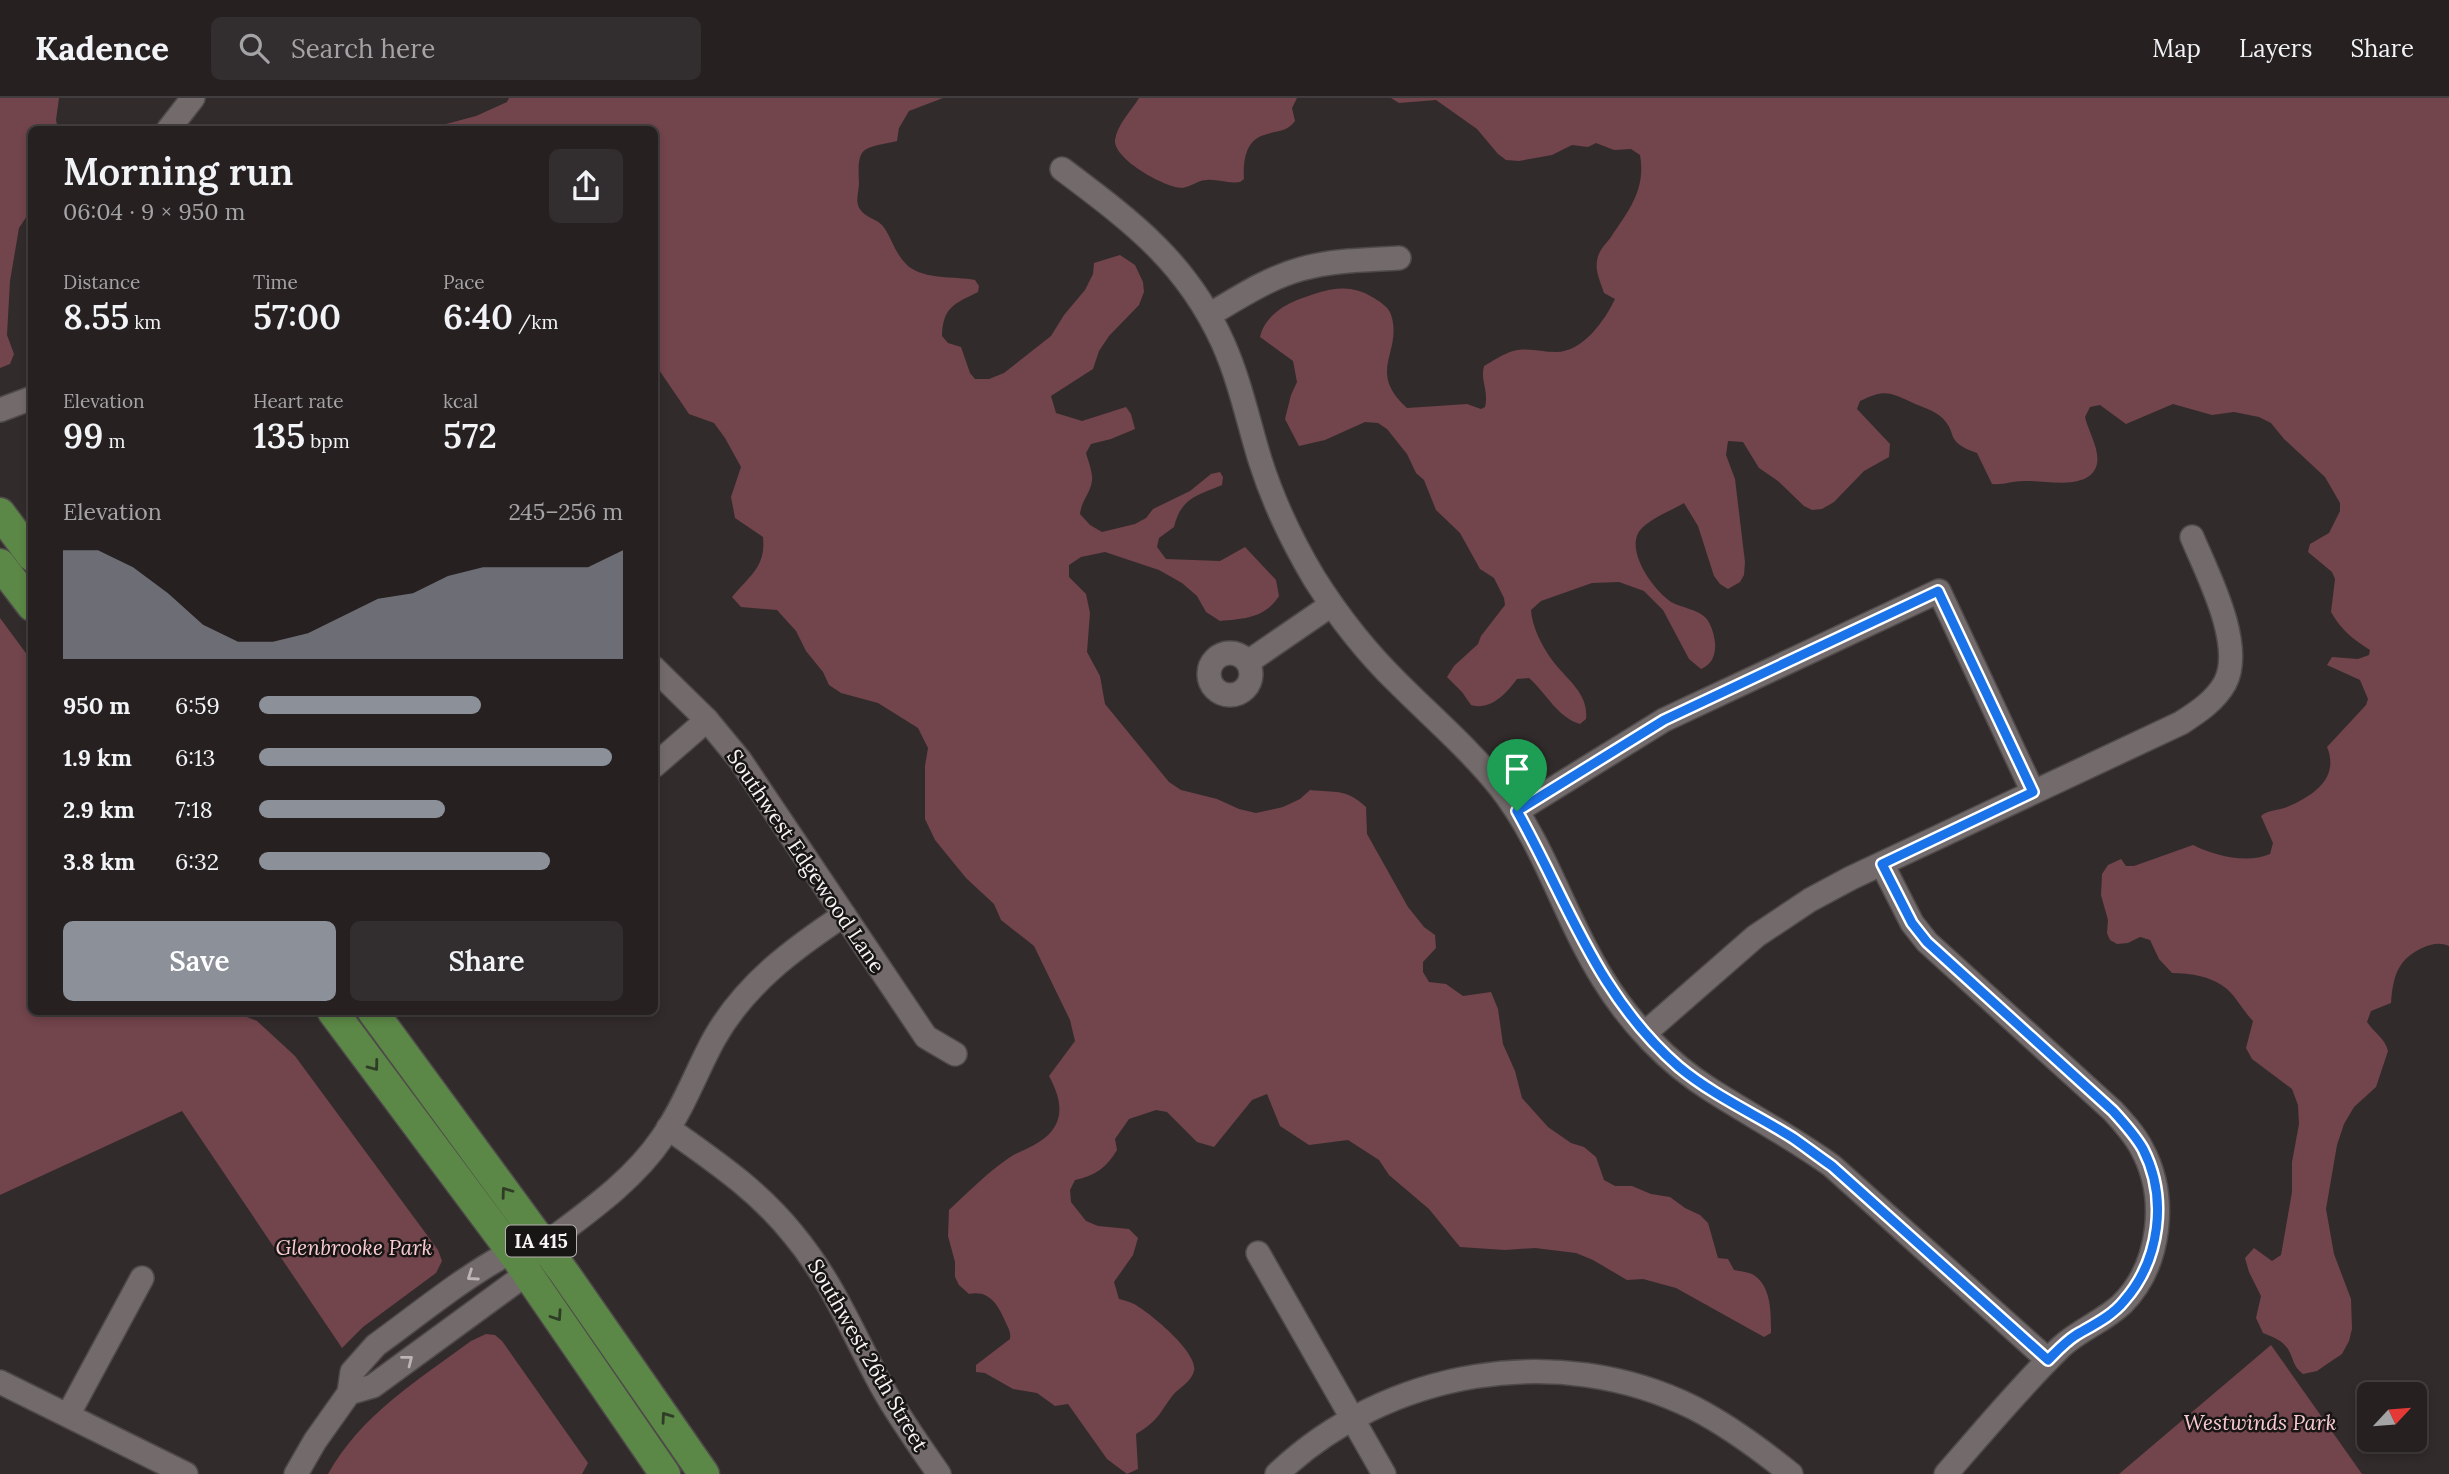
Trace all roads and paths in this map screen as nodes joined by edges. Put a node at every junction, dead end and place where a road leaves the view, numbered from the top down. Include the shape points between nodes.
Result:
1 (193, 98) edge
2 (171, 126) edge
3 (1062, 169) dead end
4 (1399, 258) dead end
5 (1209, 315) junction
6 (28, 400) edge
7 (0, 410) edge
8 (0, 513) edge
9 (2192, 537) dead end
10 (28, 551) edge
11 (0, 564) edge
12 (28, 601) edge
13 (1331, 605) junction
14 (1248, 662) dead end
15 (658, 672) edge
16 (707, 720) junction
17 (658, 763) edge
18 (2033, 792) junction
19 (1517, 811) junction
20 (1882, 864) junction
21 (844, 915) junction
22 (335, 1015) edge
23 (375, 1015) edge
24 (1645, 1033) junction
25 (955, 1054) dead end
26 (668, 1128) junction
27 (1258, 1253) dead end
28 (528, 1254) junction
29 (142, 1278) dead end
30 (2048, 1360) junction
31 (0, 1382) edge
32 (349, 1393) junction
33 (68, 1415) junction
34 (1351, 1418) junction
35 (186, 1474) edge
36 (296, 1474) edge
37 (666, 1474) edge
38 (704, 1474) edge
39 (939, 1474) edge
40 (1277, 1474) edge
41 (1384, 1474) edge
42 (1791, 1474) edge
43 (1946, 1474) edge

1 - 2 street
3 - 5 street via 1135,224 1185,279
4 - 5 street via 1332,262 1302,269
5 - 13 street via 1237,378 1276,503
6 - 7 street
8 - 10 main road
9 - 18 street via 2230,636 2226,681 2200,711 2181,723
11 - 12 main road
13 - 14 street
13 - 19 street via 1398,684 1475,757
15 - 16 street, Southwest Edgewood Lane
16 - 17 street
16 - 21 street, Southwest Edgewood Lane via 771,803
18 - 19 street via 1938,591 1664,720
18 - 20 street
19 - 24 street via 1603,979
20 - 24 street via 1771,925
20 - 30 street via 1927,942 2113,1111 2132,1131 2152,1172 2158,1218 2154,1243 2138,1282 2106,1317
21 - 25 street, Southwest Edgewood Lane via 926,1037
21 - 26 street via 783,957 733,1009
22 -> 28 main road, IA 415
28 -> 23 main road, IA 415
24 - 30 street via 1710,1089 1832,1166
26 - 28 street via 618,1188
26 - 39 street, Southwest 26th Street via 732,1173 793,1233 839,1301 881,1385
27 - 34 street
32 -> 28 street via 373,1386 517,1280
28 -> 32 street via 488,1264 376,1345 352,1372
28 -> 37 main road, IA 415
38 -> 28 main road, IA 415
29 - 33 street
30 - 43 street
31 - 33 street
32 - 36 street
33 - 35 street
34 - 40 street
34 - 41 street
34 - 42 street via 1430,1385 1468,1377 1522,1372 1587,1375 1658,1393 1693,1408 1730,1428

